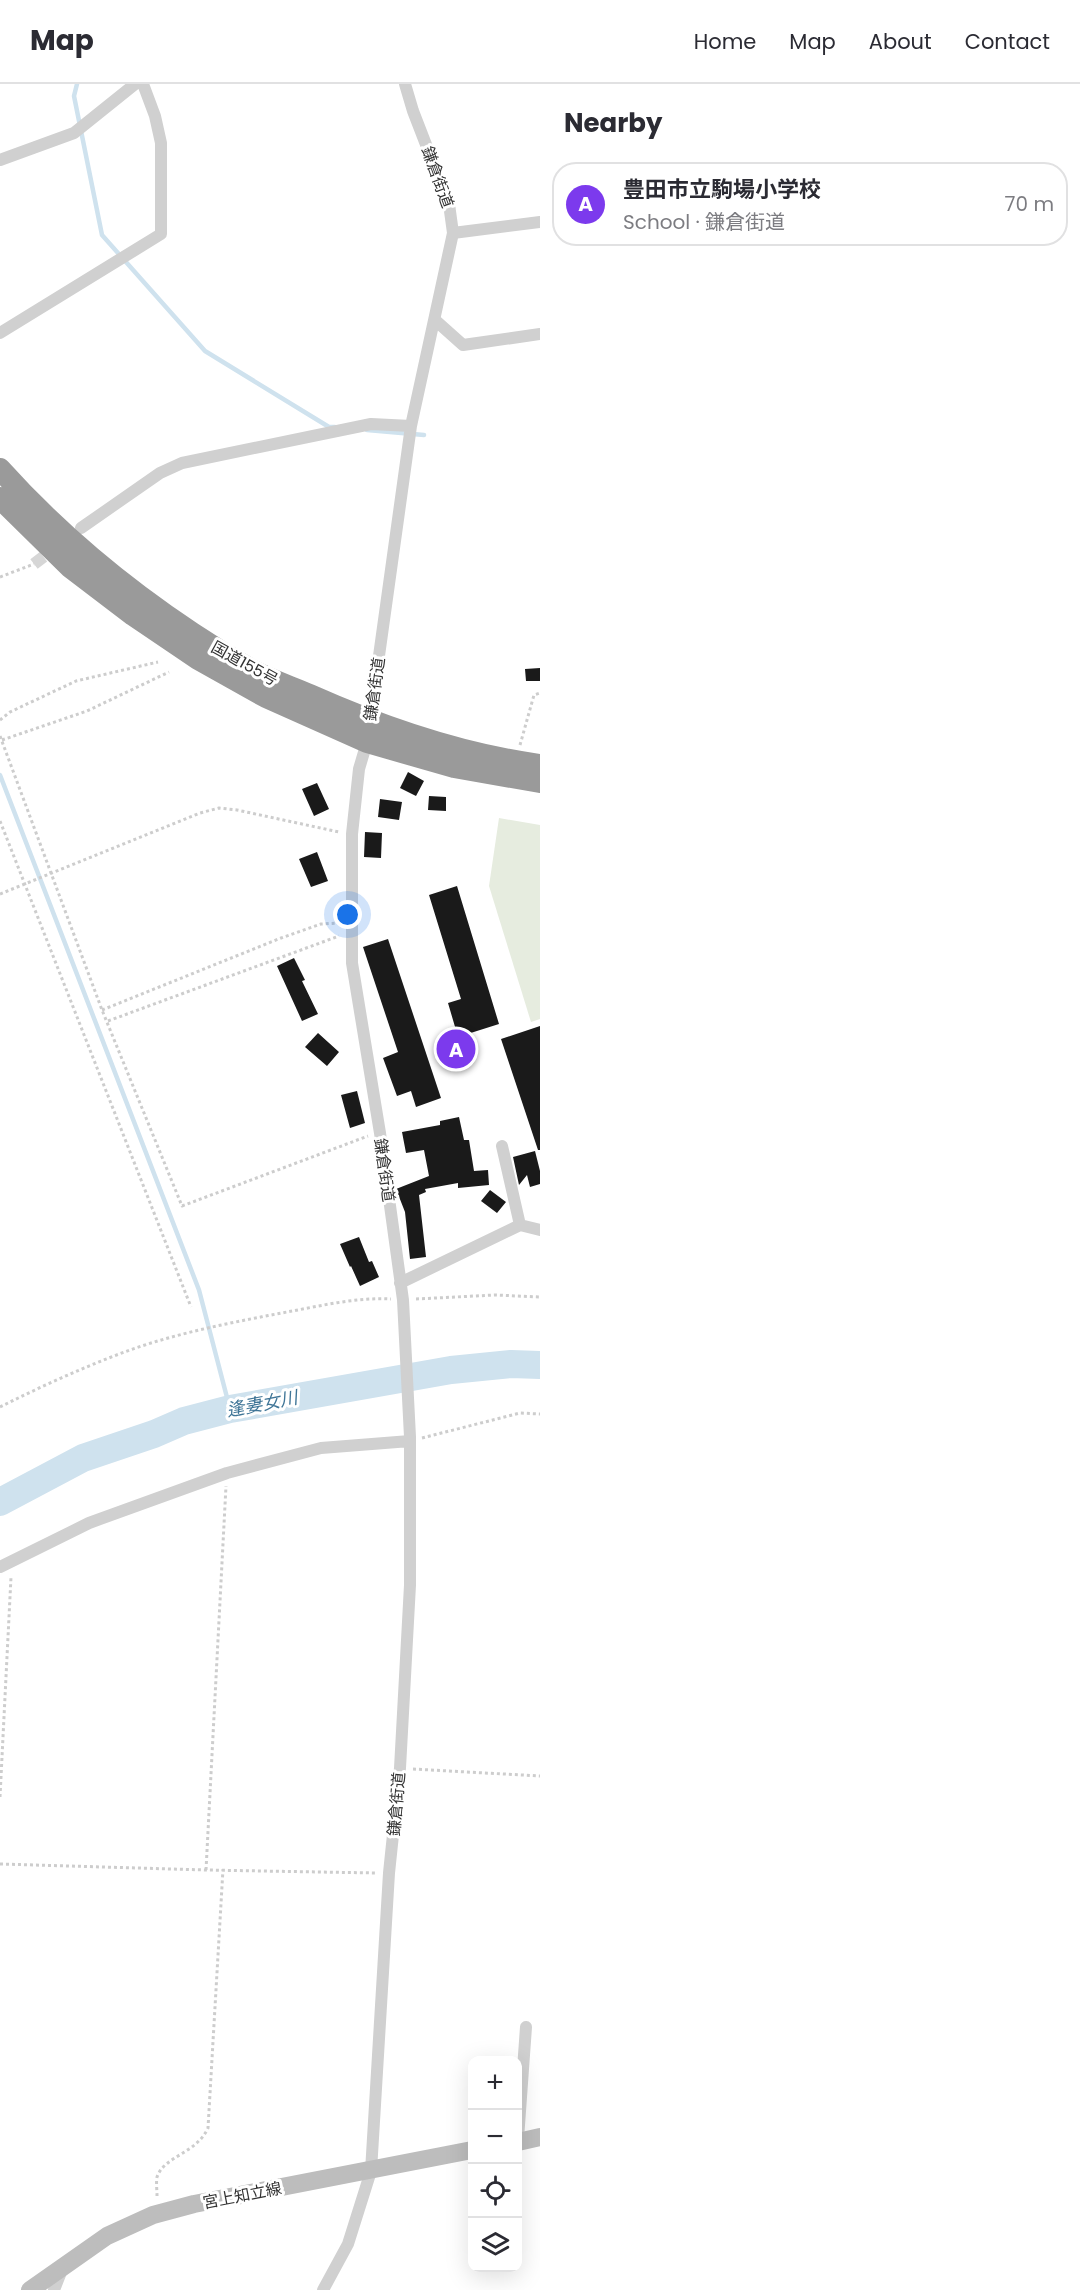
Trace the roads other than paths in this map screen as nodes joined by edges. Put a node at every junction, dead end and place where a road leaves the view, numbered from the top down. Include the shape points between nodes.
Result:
1 (135, 84) edge
2 (143, 84) edge
3 (405, 84) edge
4 (0, 160) edge
5 (540, 220) edge
6 (453, 233) junction
7 (435, 320) junction
8 (0, 333) edge
9 (540, 334) edge
10 (411, 426) junction
11 (0, 469) edge
12 (0, 498) edge
13 (81, 528) dead end
14 (369, 732) junction
15 (540, 765) edge
16 (540, 782) edge
17 (502, 1146) dead end
18 (520, 1225) junction
19 (540, 1230) edge
20 (400, 1283) junction
21 (410, 1439) junction
22 (0, 1567) edge
23 (526, 2027) dead end
24 (520, 2110) edge
25 (540, 2137) edge
26 (522, 2139) edge
27 (468, 2151) edge
28 (371, 2170) junction
29 (63, 2266) junction
30 (30, 2290) edge
31 (54, 2290) edge
32 (323, 2290) edge

1 - 4 street via 74,133
2 - 8 street via 161,144 161,234
3 - 6 street, 鎌倉街道 via 449,204
5 - 6 street
6 - 7 street, 鎌倉街道
7 - 9 street via 463,345
7 - 10 street, 鎌倉街道
10 - 13 street via 371,424 182,463 160,473
10 - 14 street, 鎌倉街道
11 - 14 highway, 国道155号 via 38,511 88,556 172,620 249,669
12 - 14 highway, 国道155号 via 70,567 179,647 266,697
14 - 15 highway, 国道155号
14 - 16 highway, 国道155号 via 454,767
14 - 20 street, 鎌倉街道 via 358,769 352,834 352,963
17 - 18 street
18 - 19 street
18 - 20 street
20 - 21 street, 鎌倉街道
21 - 22 street via 321,1448 227,1473 89,1523
21 - 28 street, 鎌倉街道 via 410,1585
23 - 24 street
25 - 26 main road
27 - 28 main road, 宮上知立線
28 - 29 main road, 宮上知立線 via 153,2215 107,2236
28 - 32 street, 鎌倉街道 via 348,2244
29 - 30 main road, 宮上知立線
29 - 31 street

